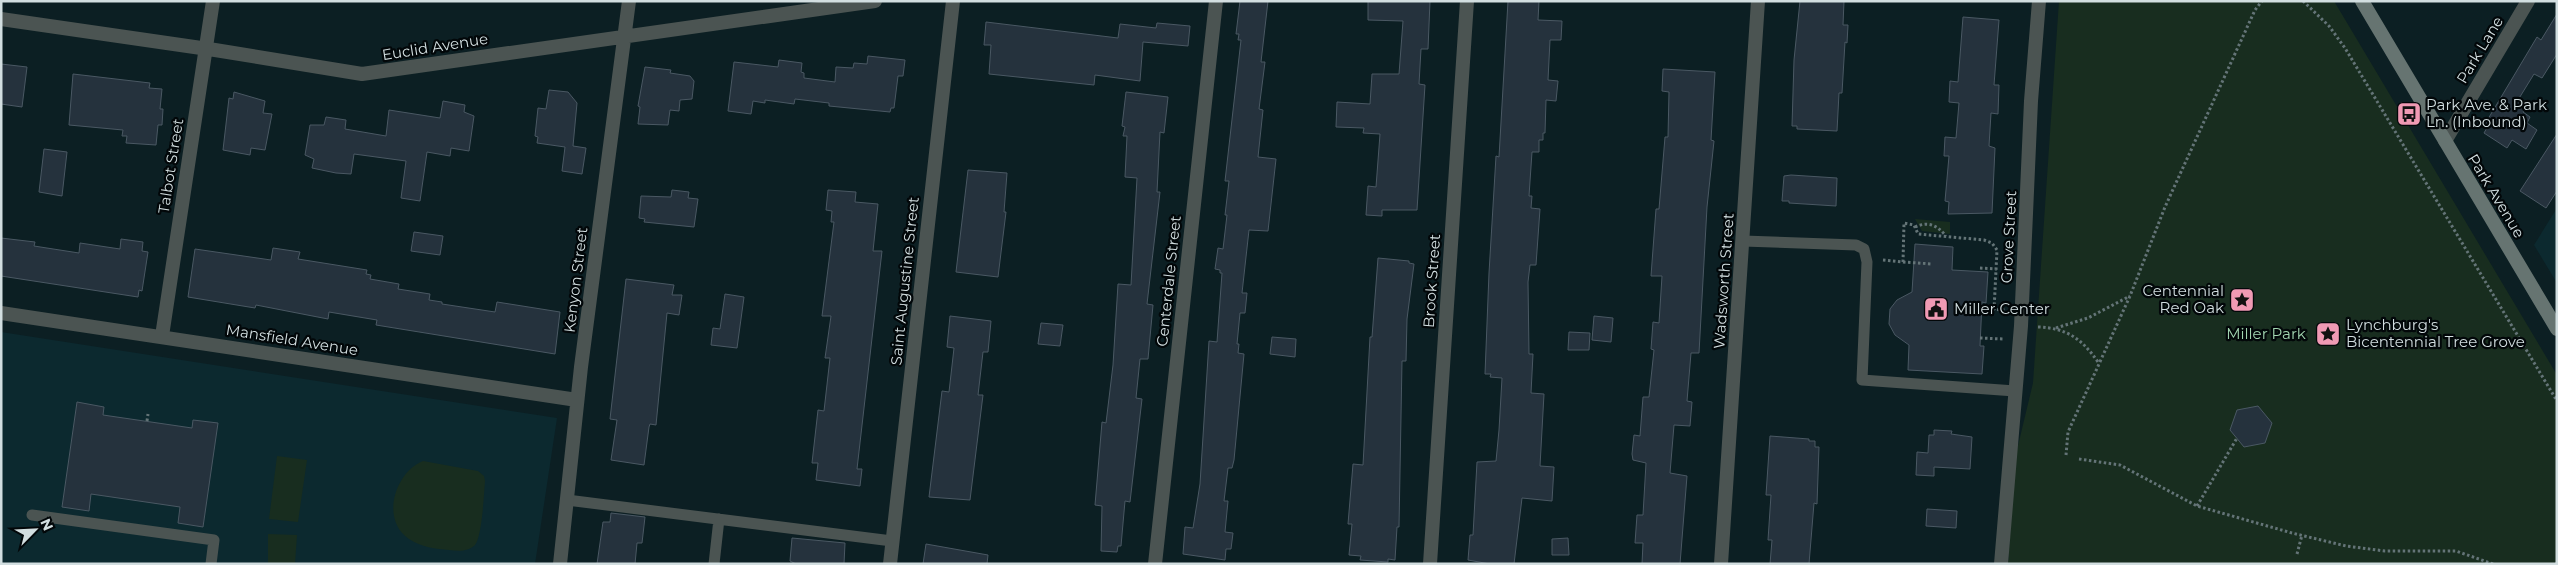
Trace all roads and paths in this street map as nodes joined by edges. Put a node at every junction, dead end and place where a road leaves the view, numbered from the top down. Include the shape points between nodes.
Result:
1 (213, 1) edge
2 (629, 1) edge
3 (875, 1) edge
4 (953, 1) edge
5 (1216, 1) edge
6 (1467, 1) edge
7 (1758, 1) edge
8 (2039, 1) edge
9 (2262, 1) edge
10 (2303, 1) edge
11 (2362, 1) edge
12 (2528, 1) edge
13 (1, 19) edge
14 (623, 36) junction
15 (206, 49) junction
16 (2445, 141) junction
17 (1915, 227) junction
18 (1946, 237) junction
19 (1743, 241) junction
20 (1882, 260) dead end
21 (1903, 262) junction
22 (1932, 264) dead end
23 (1980, 268) dead end
24 (1997, 269) junction
25 (2130, 296) junction
26 (1982, 309) dead end
27 (1994, 310) junction
28 (2008, 311) dead end
29 (1, 313) edge
30 (2036, 327) dead end
31 (2056, 328) junction
32 (2557, 329) edge
33 (162, 336) junction
34 (1980, 338) dead end
35 (2006, 339) dead end
36 (2099, 362) junction
37 (2015, 391) junction
38 (577, 400) junction
39 (2557, 401) edge
40 (148, 414) dead end
41 (147, 421) dead end
42 (2237, 438) dead end
43 (2066, 456) dead end
44 (2079, 459) dead end
45 (567, 500) junction
46 (2197, 506) junction
47 (32, 515) dead end
48 (719, 520) junction
49 (2302, 535) junction
50 (892, 541) junction
51 (2297, 554) dead end
52 (211, 564) edge
53 (560, 564) edge
54 (714, 564) edge
55 (890, 564) edge
56 (1156, 564) edge
57 (1430, 564) edge
58 (1721, 564) edge
59 (2001, 564) edge
60 (2493, 564) edge

1 - 15 street, Talbot Street
2 - 14 street, Kenyon Street
3 - 14 street, Euclid Avenue
4 - 50 street, Saint Augustine Street
5 - 56 street, Centerdale Street
6 - 57 street, Brook Street
7 - 19 street, Wadsworth Street
8 - 37 street, Grove Street
9 - 25 path via 2165,207
10 - 39 path via 2329,26 2345,48
11 - 16 main road, Park Avenue
12 - 16 street, Park Lane
13 - 15 street, Euclid Avenue
14 - 15 street, Euclid Avenue via 362,74
14 - 38 street, Kenyon Street
15 - 33 street, Talbot Street
16 - 32 main road, Park Avenue
17 - 18 path via 1918,234
17 - 18 path via 1932,225
17 - 21 path via 1904,223
18 - 24 path via 1992,243 1996,250
19 - 37 lane via 1856,245 1864,249 1868,262 1862,380
19 - 58 street, Wadsworth Street
20 - 21 path
21 - 22 path
23 - 24 path
24 - 27 path
25 - 31 path via 2088,318
25 - 36 path
26 - 27 path
27 - 28 path
29 - 33 street, Mansfield Avenue
30 - 31 path
31 - 36 path via 2079,339
33 - 38 street, Mansfield Avenue
34 - 35 path
36 - 43 path via 2068,432
37 - 59 street, Grove Street
38 - 45 street, Kenyon Street
40 - 41 path
42 - 46 path
44 - 46 path via 2120,465
45 - 48 lane
45 - 53 street, Kenyon Street
46 - 49 path
47 - 52 lane via 214,540
48 - 50 lane
48 - 54 lane
49 - 51 path
49 - 60 path via 2384,551 2456,551
50 - 55 street, Saint Augustine Street

